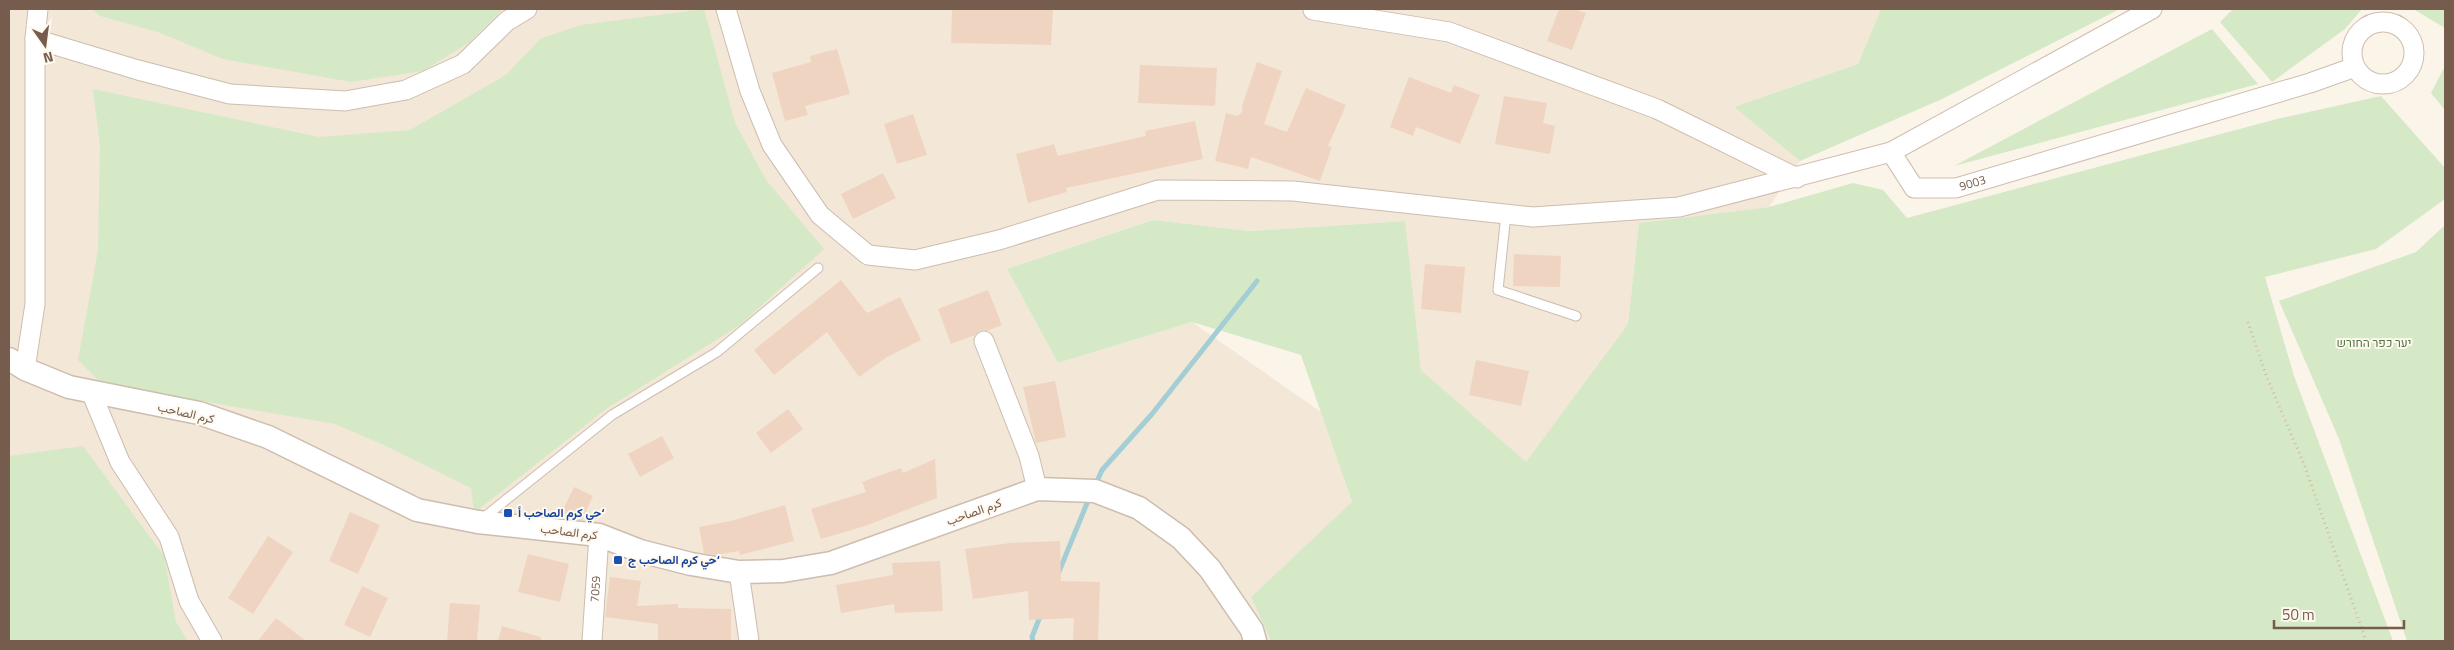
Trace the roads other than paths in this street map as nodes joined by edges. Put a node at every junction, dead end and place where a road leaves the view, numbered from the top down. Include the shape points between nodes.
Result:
1 (38, 9) edge
2 (527, 9) edge
3 (726, 9) edge
4 (2152, 9) edge
5 (1313, 10) edge
6 (35, 39) junction
7 (2355, 67) dead end
8 (1891, 152) junction
9 (1798, 178) junction
10 (1506, 214) junction
11 (818, 268) dead end
12 (1576, 316) dead end
13 (984, 341) dead end
14 (17, 364) edge
15 (92, 394) junction
16 (1037, 489) junction
17 (478, 522) junction
18 (599, 535) junction
19 (739, 572) junction
20 (212, 641) edge
21 (592, 641) edge
22 (749, 641) edge
23 (1255, 641) edge

1 - 6 street
2 - 6 street via 507,21 463,64 406,90 345,101 230,94
3 - 10 street via 750,91 772,145 820,215 868,255 915,260 999,240 1158,190 1293,191
4 - 8 street
5 - 9 street via 1450,32 1657,108
6 - 14 street via 35,304
7 - 8 street, 9003 via 1956,188 1914,188
8 - 9 street
9 - 10 street via 1679,207 1533,216
10 - 12 lane via 1498,290
11 - 17 lane via 717,352 612,415
13 - 16 street via 1029,456
14 - 15 street, كرم الصاحب
15 - 17 street, كرم الصاحب via 199,413 268,438 417,510
15 - 20 street via 120,462 168,537 189,602
16 - 19 street, كرم الصاحب via 831,564 783,571
16 - 23 street, كرم الصاحب via 1095,491 1139,508 1181,538 1210,569 1252,630
17 - 18 street, كرم الصاحب
18 - 19 street, كرم الصاحب via 640,551
18 - 21 street, 7059
19 - 22 street

